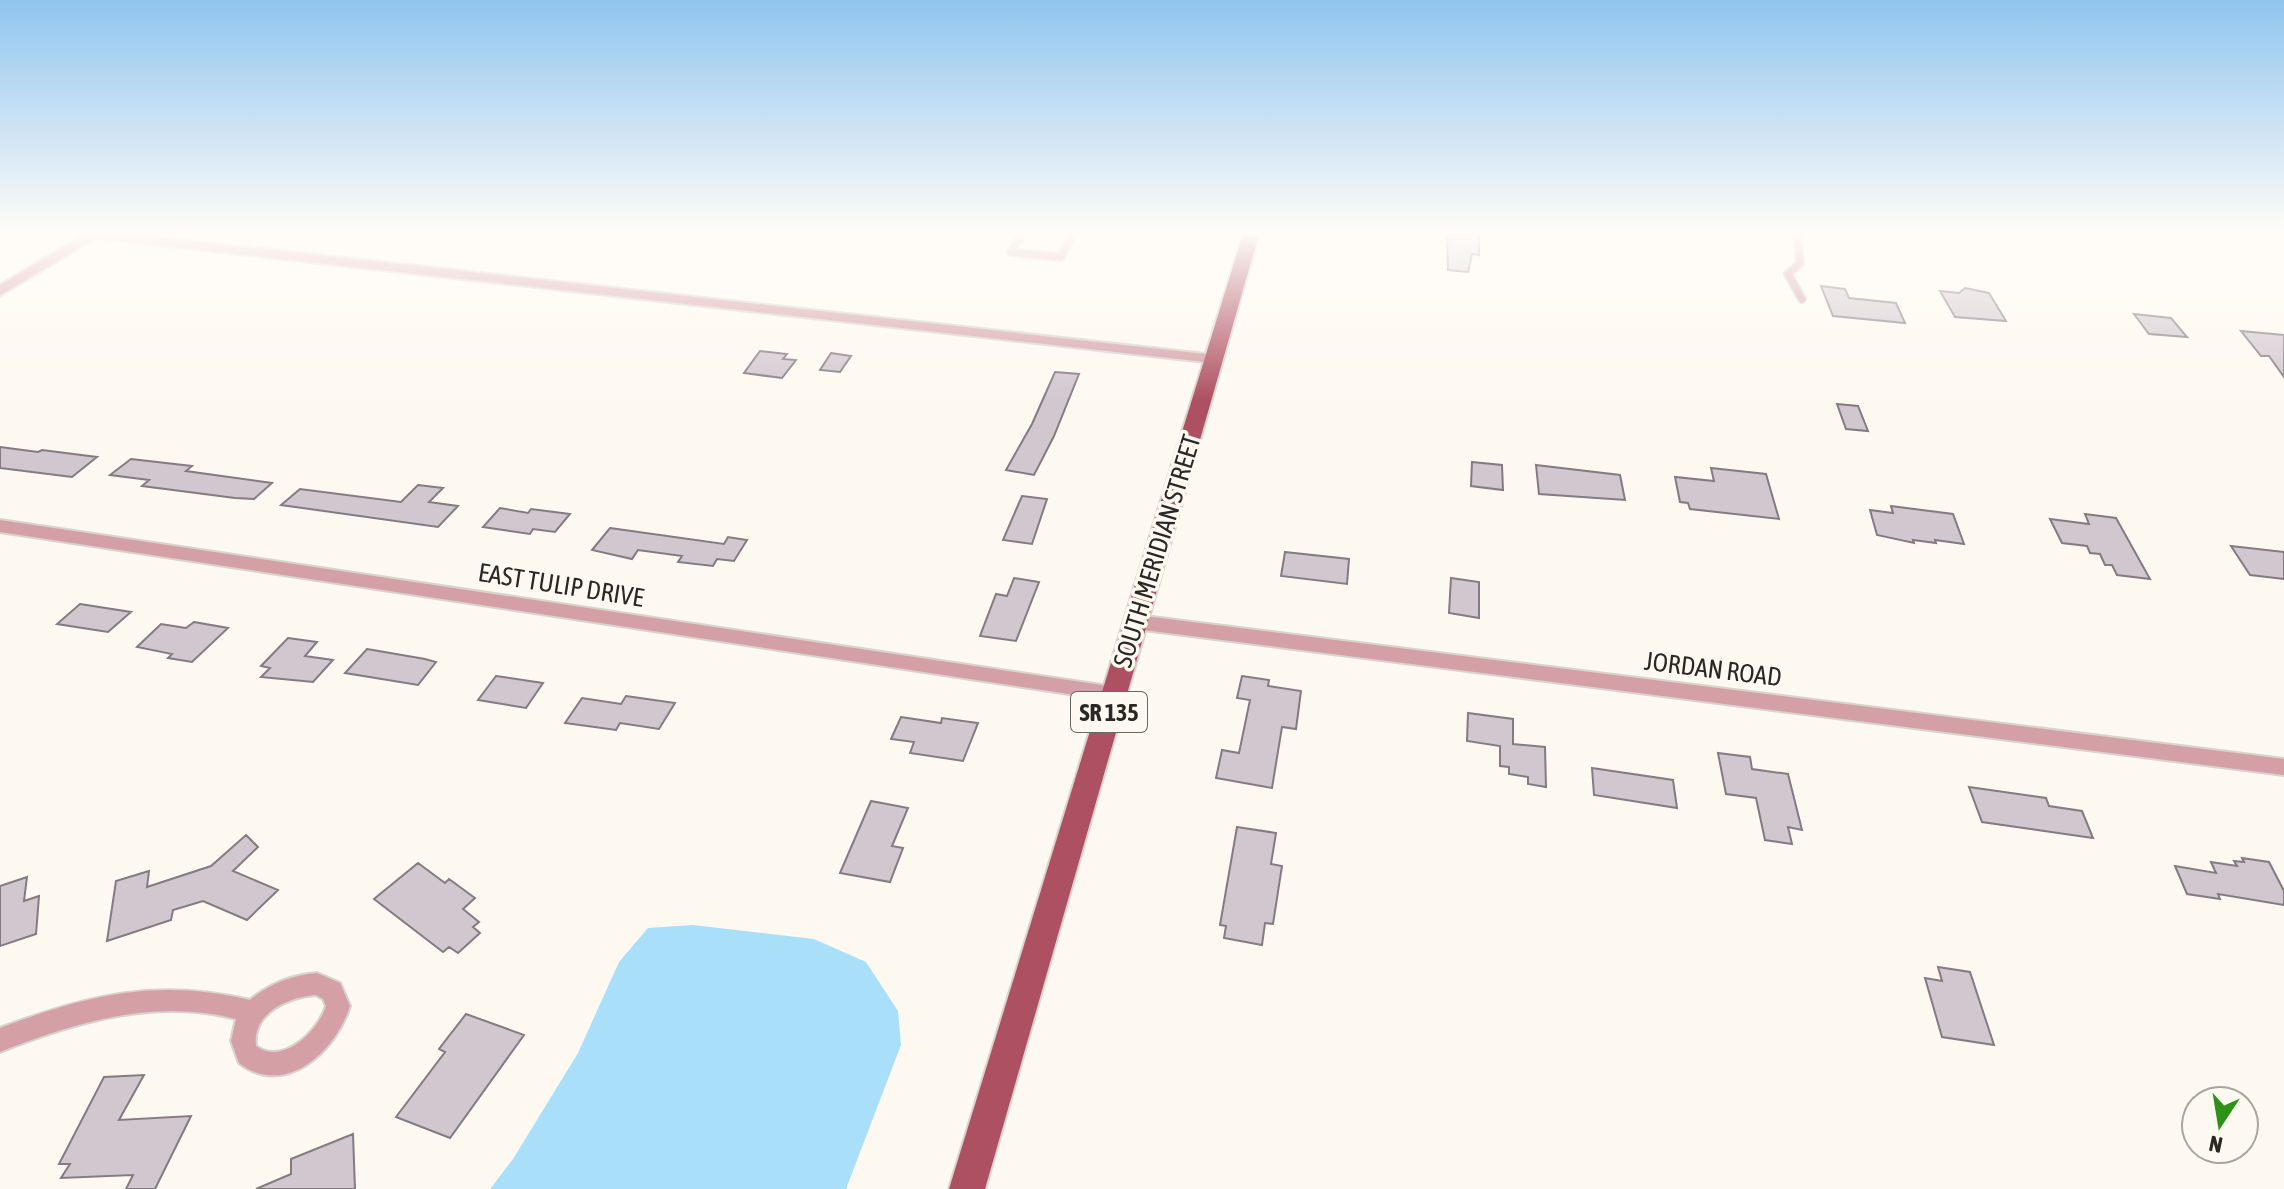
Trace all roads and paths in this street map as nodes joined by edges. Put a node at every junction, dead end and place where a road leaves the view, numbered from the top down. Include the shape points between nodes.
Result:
1 (592, 289) edge
2 (1235, 289) edge
3 (1797, 289) edge
4 (1802, 299) dead end
5 (1214, 359) junction
6 (0, 526) edge
7 (1136, 622) junction
8 (1115, 694) junction
9 (2284, 767) edge
10 (255, 1012) dead end
11 (0, 1040) edge
12 (967, 1189) edge

1 - 5 street
2 - 5 main road, SOUTH MERIDIAN STREET / SR 135
3 - 4 lane
5 - 7 main road, SOUTH MERIDIAN STREET / SR 135
6 - 8 street, EAST TULIP DRIVE
7 - 8 main road, SOUTH MERIDIAN STREET / SR 135
7 - 9 street, JORDAN ROAD
8 - 12 main road, SOUTH MERIDIAN STREET / SR 135
10 - 11 street via 206,1001 130,1004

